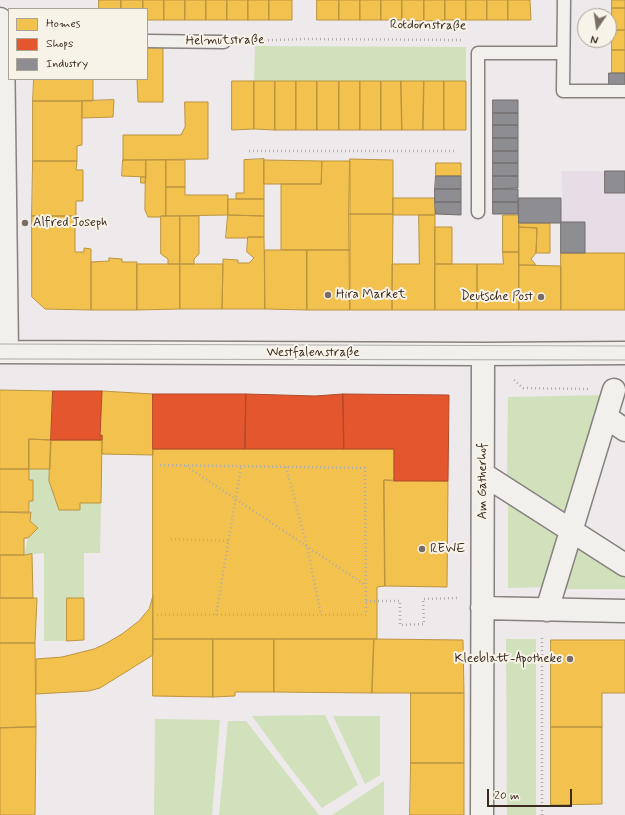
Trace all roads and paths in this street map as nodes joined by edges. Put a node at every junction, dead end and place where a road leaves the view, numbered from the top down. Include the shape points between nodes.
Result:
1 (564, 0) edge
2 (0, 19) edge
3 (304, 39) joint
4 (6, 40) edge
5 (148, 41) edge
6 (224, 42) joint
7 (478, 52) junction
8 (563, 53) junction
9 (625, 91) edge
10 (249, 151) dead end
11 (478, 151) junction
12 (478, 212) dead end
13 (3, 352) edge
14 (625, 353) edge
15 (483, 354) junction
16 (523, 383) dead end
17 (523, 388) junction
18 (614, 390) joint
19 (606, 417) junction
20 (625, 430) edge
21 (157, 465) dead end
22 (185, 466) junction
23 (241, 466) junction
24 (286, 467) junction
25 (483, 474) junction
26 (235, 499) junction
27 (571, 531) junction
28 (171, 539) dead end
29 (228, 541) junction
30 (307, 546) junction
31 (625, 565) edge
32 (366, 585) junction
33 (449, 598) dead end
34 (366, 601) junction
35 (482, 608) junction
36 (545, 610) junction
37 (624, 611) edge
38 (157, 615) dead end
39 (216, 615) junction
40 (321, 615) junction
41 (482, 815) edge
42 (542, 815) edge

1 - 8 lane
2 - 4 street
3 - 6 path, Helmutstraße
3 - 7 path, Rotdornstraße via 479,41
4 - 13 street
5 - 6 lane, Helmutstraße
7 - 8 lane
7 - 11 lane
8 - 9 lane via 563,91
10 - 11 path
11 - 12 lane
13 - 15 street, Westfalenstraße
14 - 15 street, Westfalenstraße
15 - 17 path
15 - 25 street, Am Gatherhof
16 - 17 path
17 - 18 path
18 - 19 street
19 - 20 street
19 - 27 street
21 - 22 path
22 - 23 path
22 - 26 path
23 - 24 path
23 - 26 path
24 - 30 path
24 - 32 path via 365,468
25 - 27 street
25 - 35 street, Am Gatherhof
26 - 29 path
26 - 30 path
27 - 31 street
27 - 36 street
28 - 29 path
29 - 39 path
30 - 32 path
30 - 40 path
32 - 34 path
33 - 34 path via 423,599 424,624 400,625 400,600
34 - 40 path via 366,615
35 - 36 street
35 - 41 street, Am Gatherhof
36 - 37 street
36 - 42 path
38 - 39 path
39 - 40 path

